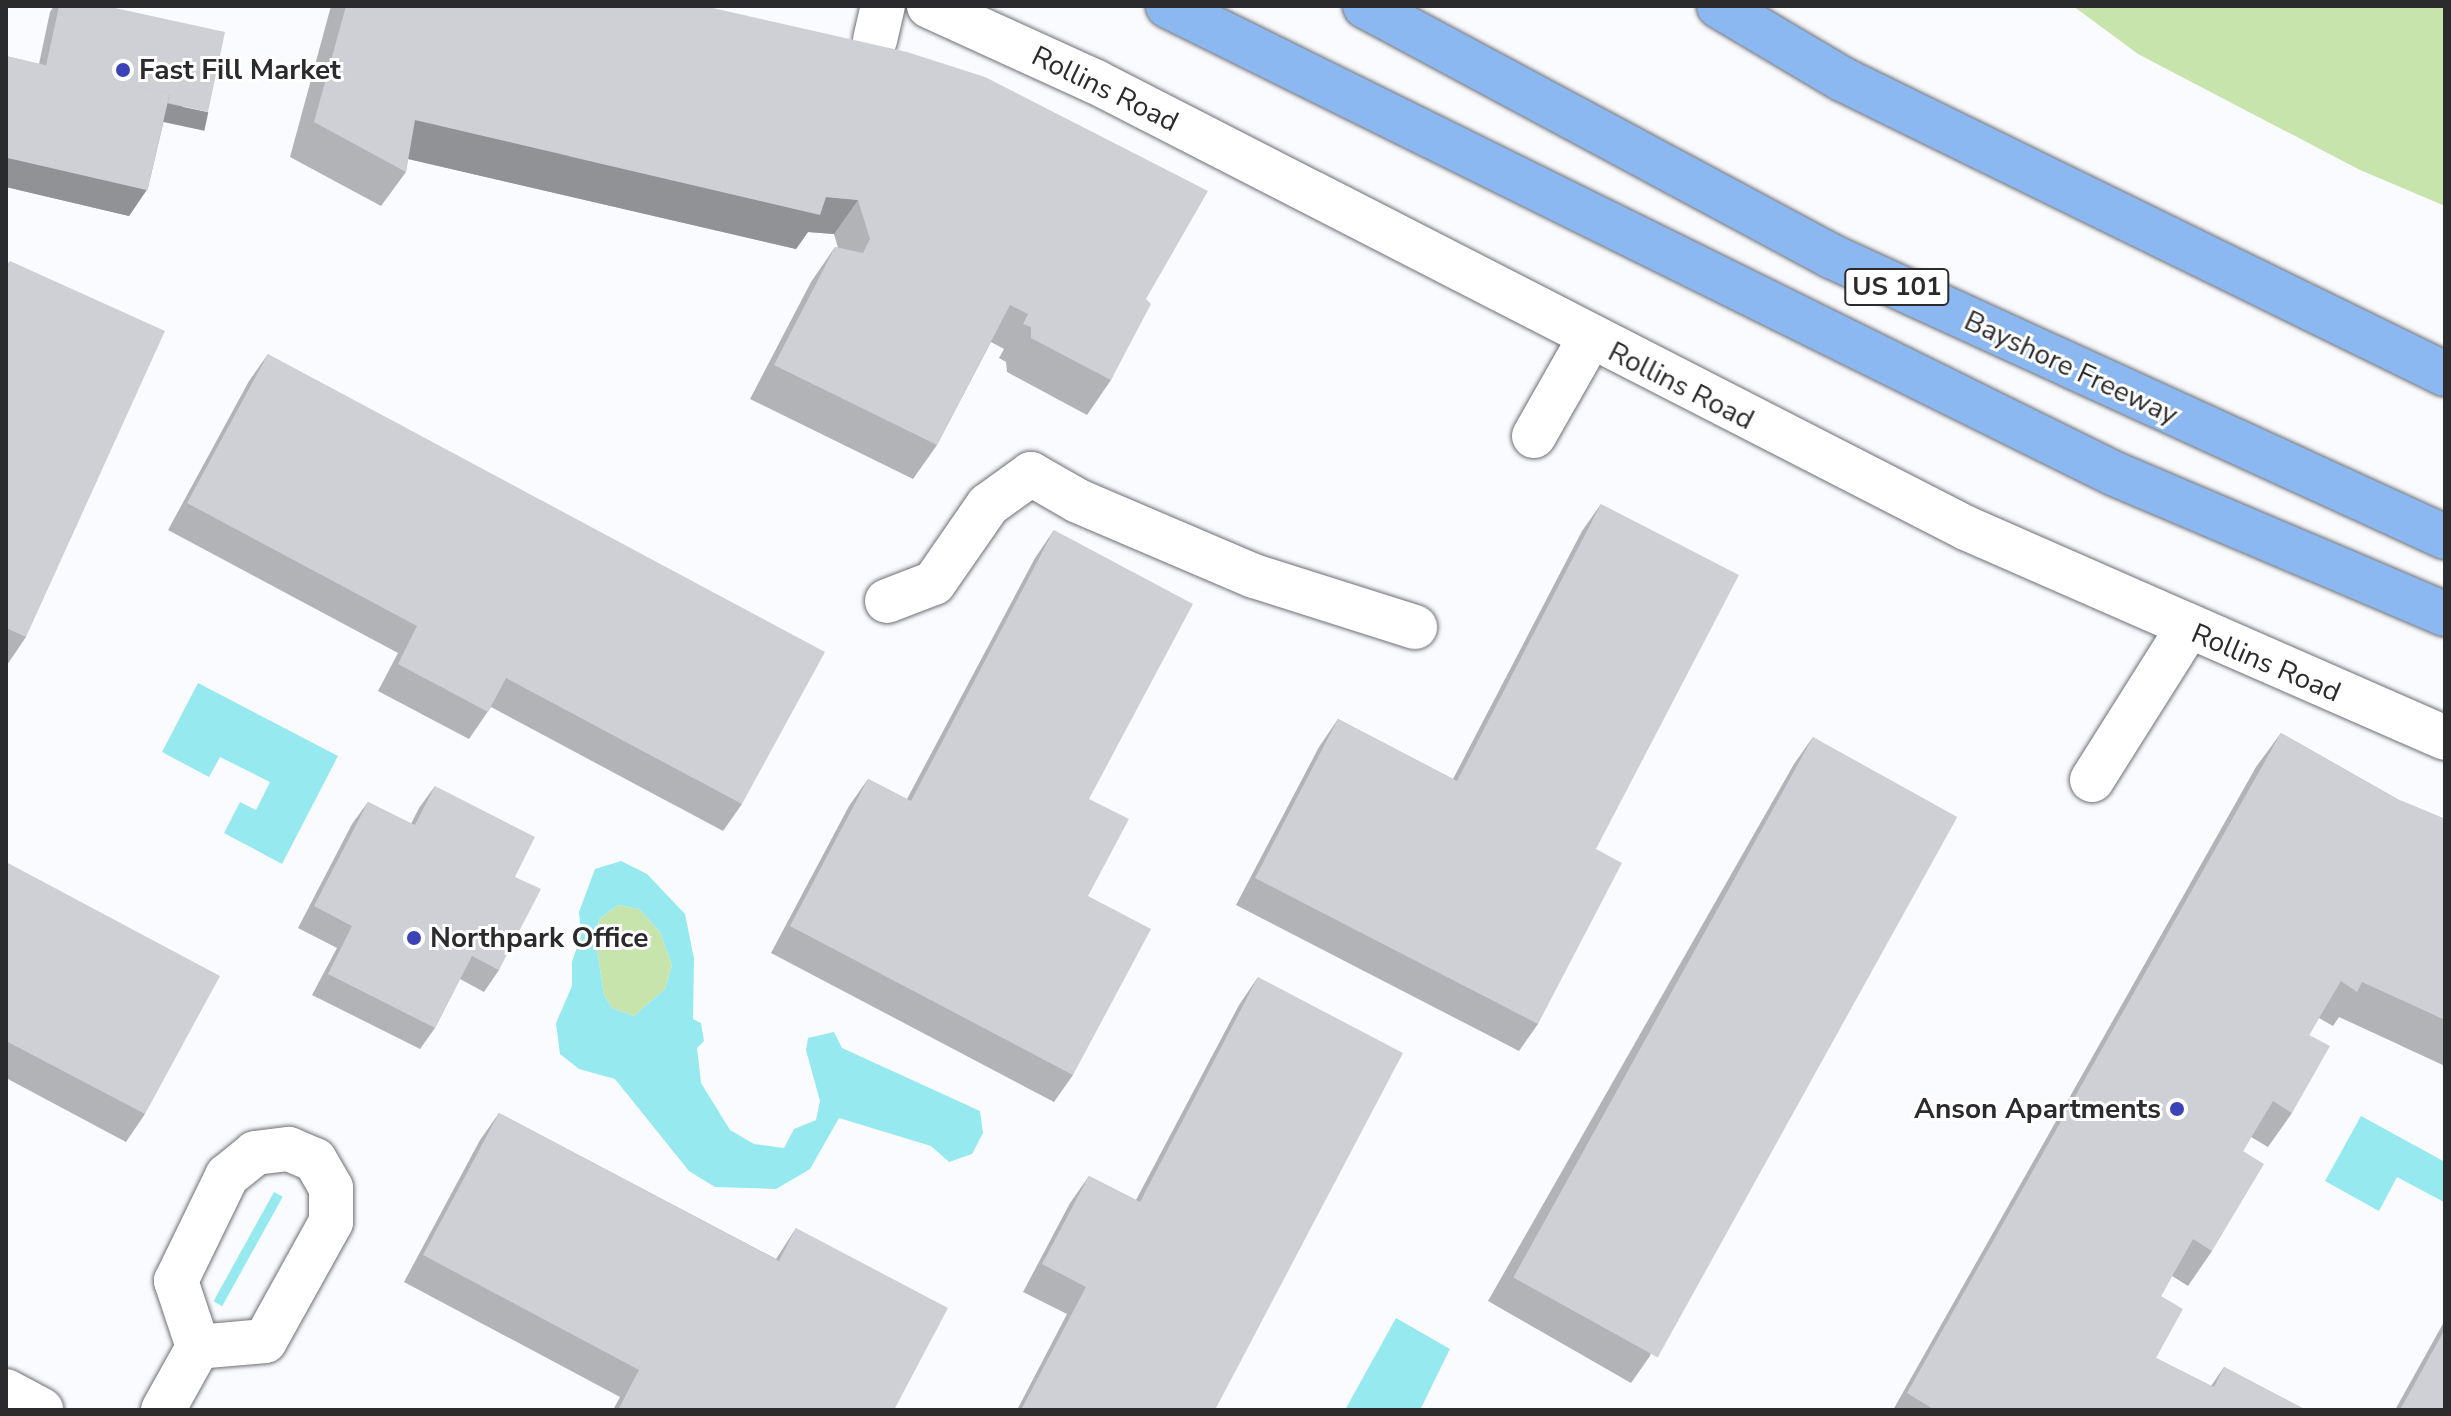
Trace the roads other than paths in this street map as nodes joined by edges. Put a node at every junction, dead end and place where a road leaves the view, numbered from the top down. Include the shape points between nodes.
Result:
1 (929, 6) edge
2 (1168, 6) edge
3 (1365, 6) edge
4 (1719, 6) edge
5 (1589, 339) junction
6 (2445, 374) edge
7 (1534, 436) dead end
8 (2445, 537) edge
9 (887, 601) dead end
10 (2445, 614) edge
11 (1415, 627) dead end
12 (2187, 629) junction
13 (2445, 738) edge
14 (2092, 780) dead end
15 (198, 1347) junction
16 (6, 1391) edge
17 (41, 1410) edge
18 (163, 1410) edge

1 - 5 street, Rollins Road via 1096,82
2 - 10 highway via 2115,474
3 - 8 highway, Bayshore Freeway / US 101 via 1833,257
4 - 6 highway via 1842,79
5 - 7 street
5 - 12 street, Rollins Road via 1925,508
9 - 11 street via 934,583 988,505 1031,474 1078,501 1254,576
12 - 13 street, Rollins Road
12 - 14 street
15 - 15 street via 265,1341 331,1222 331,1188 315,1160 289,1149 255,1153 227,1176 176,1281
15 - 18 street
16 - 17 street

